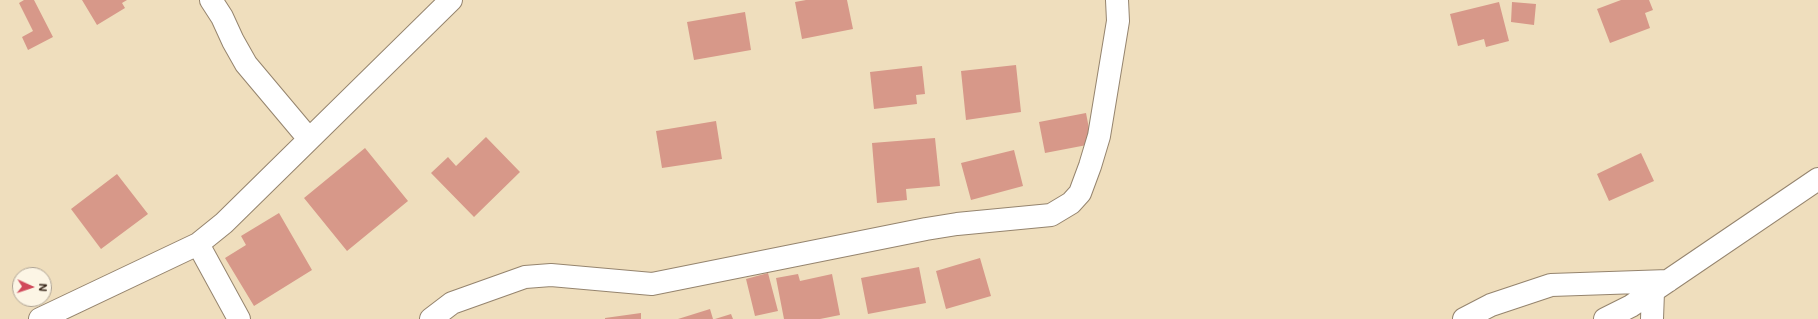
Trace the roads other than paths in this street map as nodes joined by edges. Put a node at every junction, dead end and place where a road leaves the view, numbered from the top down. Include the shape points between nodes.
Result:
1 (211, 0) edge
2 (451, 0) edge
3 (1117, 0) edge
4 (309, 139) junction
5 (1818, 179) edge
6 (198, 244) junction
7 (1661, 286) junction
8 (40, 319) edge
9 (239, 319) edge
10 (431, 319) edge
11 (1464, 319) edge
12 (1605, 319) edge
13 (1652, 319) edge

1 - 4 street via 246,64
2 - 4 street
3 - 10 street via 1118,21 1099,136 1090,166 1080,193 1071,203 1051,216 926,229 652,284 551,275 525,277 452,303
4 - 6 street via 224,223
5 - 7 street
6 - 8 street
6 - 9 street
7 - 11 street via 1551,285 1491,306
7 - 12 street
7 - 13 street

